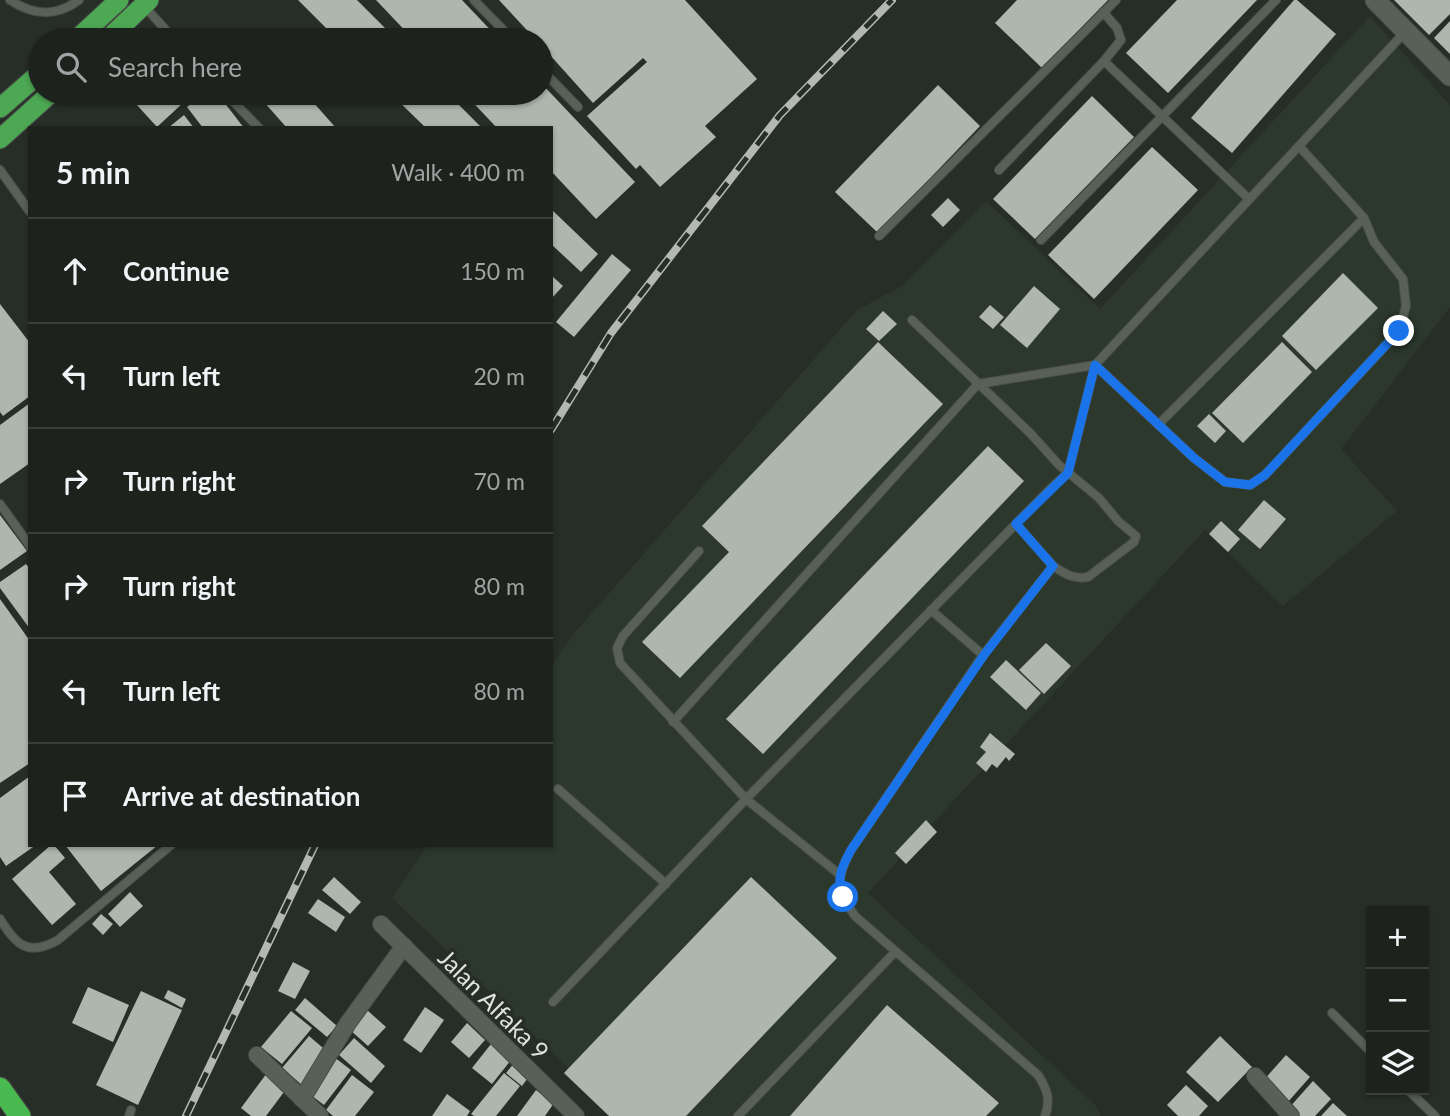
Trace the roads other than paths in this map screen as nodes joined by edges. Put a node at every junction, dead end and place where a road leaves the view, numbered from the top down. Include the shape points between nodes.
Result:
1 (10, 0) edge
2 (79, 0) edge
3 (119, 0) edge
4 (474, 0) edge
5 (1116, 0) edge
6 (1276, 0) edge
7 (1375, 0) edge
8 (146, 3) edge
9 (1103, 12) junction
10 (89, 28) edge
11 (120, 28) edge
12 (166, 28) edge
13 (501, 28) edge
14 (1407, 30) junction
15 (1104, 61) junction
16 (1449, 73) edge
17 (553, 81) edge
18 (28, 84) edge
19 (38, 105) edge
20 (237, 105) edge
21 (578, 107) dead end
22 (0, 108) edge
23 (1162, 116) junction
24 (257, 126) edge
25 (0, 139) edge
26 (1299, 146) junction
27 (0, 170) edge
28 (999, 170) dead end
29 (1249, 199) junction
30 (28, 209) edge
31 (1364, 218) junction
32 (880, 236) dead end
33 (1041, 240) dead end
34 (912, 320) dead end
35 (1095, 365) junction
36 (978, 384) junction
37 (1158, 425) junction
38 (1068, 473) junction
39 (0, 504) edge
40 (1016, 524) junction
41 (28, 543) edge
42 (699, 551) dead end
43 (1053, 566) junction
44 (931, 610) junction
45 (984, 655) junction
46 (673, 722) junction
47 (558, 789) dead end
48 (746, 799) junction
49 (169, 847) edge
50 (839, 874) junction
51 (666, 884) junction
52 (0, 919) edge
53 (381, 924) dead end
54 (404, 946) junction
55 (895, 953) junction
56 (552, 1002) dead end
57 (1332, 1013) dead end
58 (1366, 1047) edge
59 (257, 1055) dead end
60 (1255, 1076) dead end
61 (0, 1088) edge
62 (1413, 1095) edge
63 (302, 1099) junction
64 (20, 1116) edge
65 (320, 1116) edge
66 (576, 1116) edge
67 (737, 1116) edge
68 (1045, 1116) edge
69 (1292, 1116) edge
70 (1434, 1116) edge

1 - 2 lane via 41,13 58,12
3 - 10 highway
4 - 13 lane
5 - 9 lane
6 - 23 lane
7 - 14 street
8 - 11 highway
8 - 12 lane
9 - 15 lane via 1118,28 1121,40
9 - 32 lane
14 - 16 street
14 - 26 lane
15 - 23 lane
15 - 28 lane
17 - 21 lane
18 - 22 highway
19 - 25 highway
20 - 24 lane
23 - 29 lane
23 - 33 lane
26 - 29 lane
26 - 31 lane
27 - 30 lane
29 - 35 lane
31 - 37 lane
31 - 37 lane via 1374,242 1403,279 1406,306 1399,331 1265,475 1250,485 1225,482
34 - 36 lane
35 - 36 lane
35 - 37 lane
35 - 38 lane
36 - 38 lane
36 - 46 lane
38 - 40 lane
38 - 43 lane via 1099,498 1136,539 1088,578 1070,577
39 - 41 lane
40 - 43 lane
40 - 44 lane
42 - 46 lane via 617,648 620,663
43 - 45 lane
44 - 45 lane
44 - 48 lane
45 - 50 lane
46 - 48 lane
47 - 51 lane
48 - 50 lane
48 - 51 lane
49 - 52 lane via 47,946 33,949 20,944
50 - 55 lane via 843,897 855,916
51 - 56 lane
53 - 54 street, Jalan Alfaka 9
54 - 63 street via 348,1023
54 - 66 street, Jalan Alfaka 9
55 - 67 lane
55 - 68 lane via 1038,1075 1048,1099
57 - 58 lane
59 - 63 street
60 - 69 street
61 - 64 highway
62 - 70 lane
63 - 65 street

